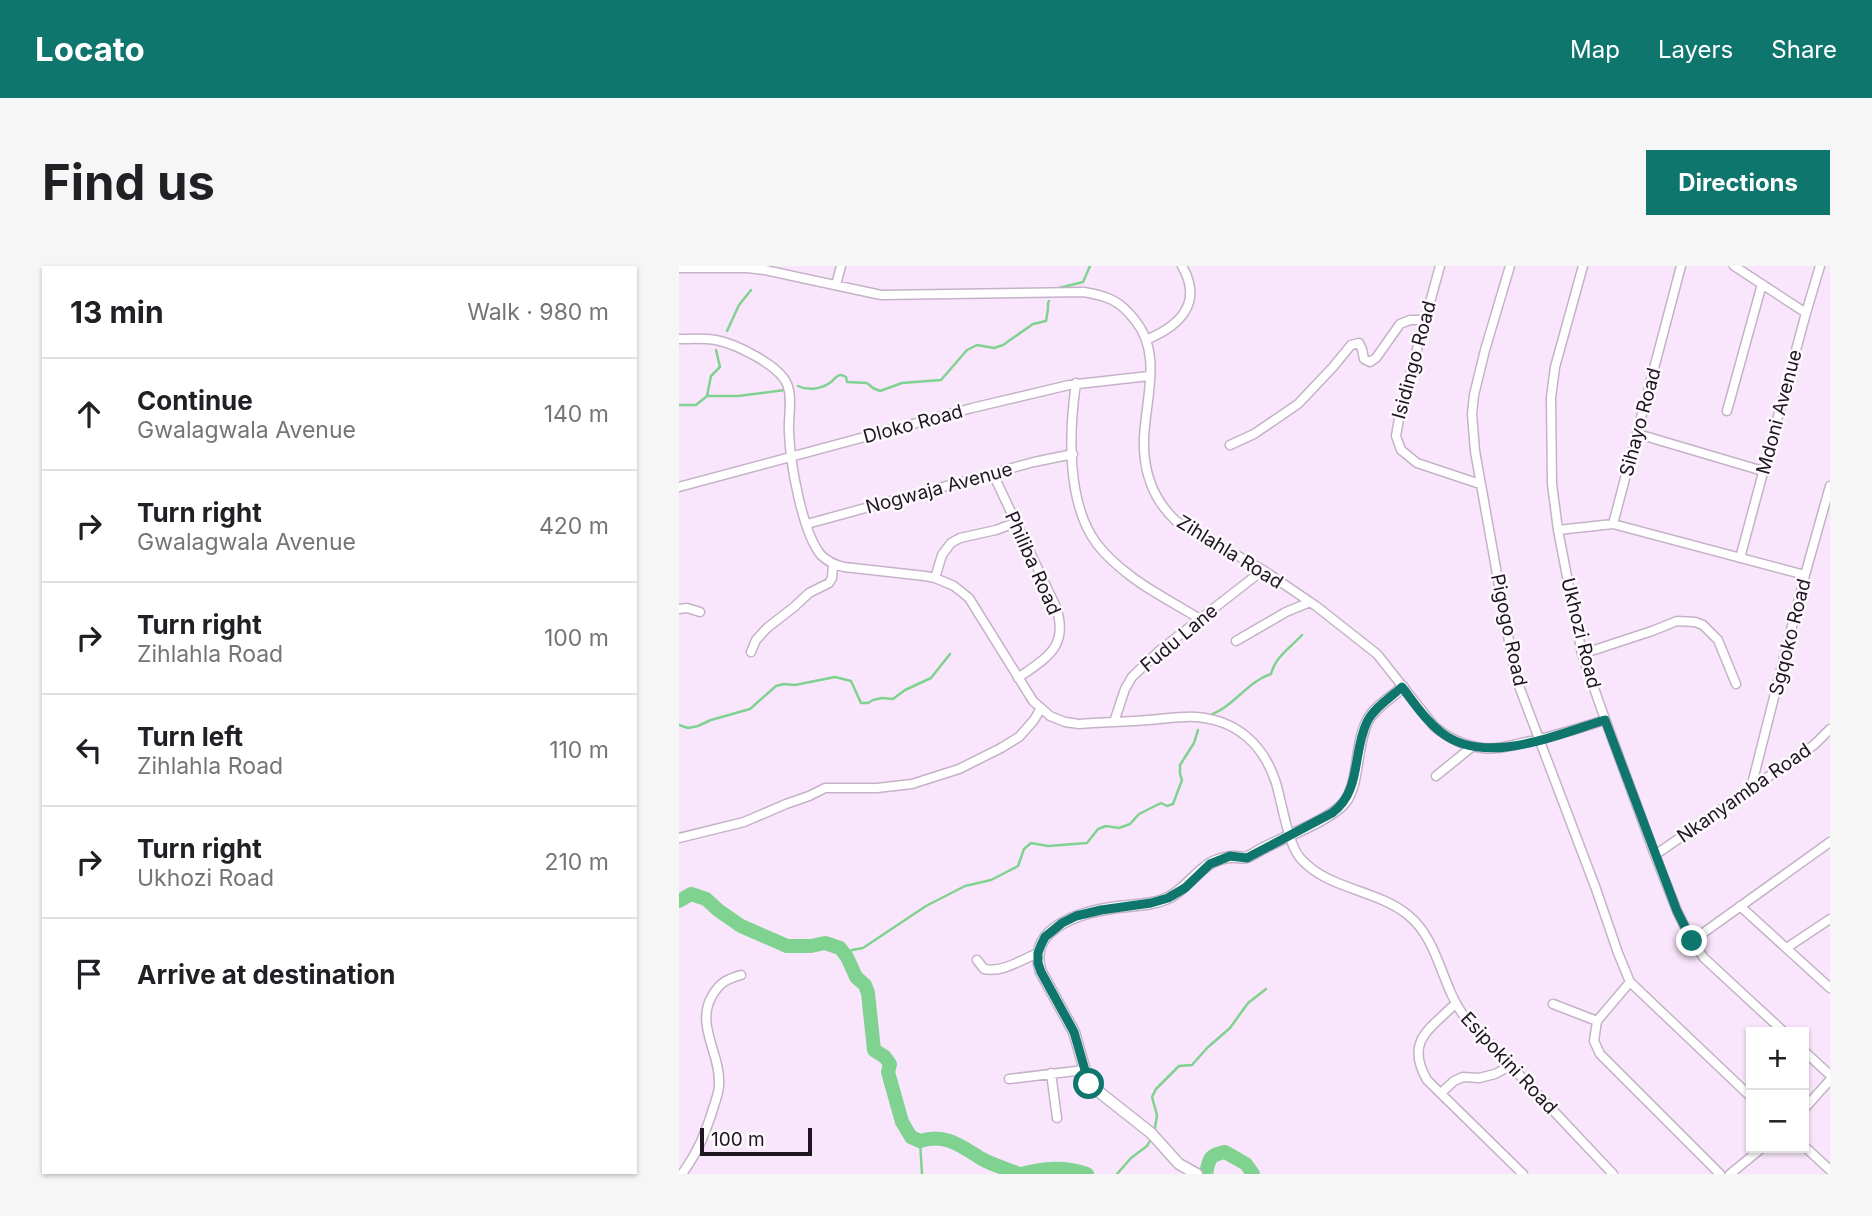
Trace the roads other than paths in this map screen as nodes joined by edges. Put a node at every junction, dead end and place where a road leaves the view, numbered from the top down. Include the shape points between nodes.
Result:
1 (841, 266) edge
2 (1440, 266) edge
3 (1510, 266) edge
4 (1583, 266) edge
5 (1681, 266) edge
6 (1734, 266) edge
7 (1820, 266) edge
8 (1183, 267) edge
9 (679, 268) edge
10 (1762, 284) junction
11 (836, 285) junction
12 (1805, 313) junction
13 (1425, 320) junction
14 (679, 339) edge
15 (1148, 340) junction
16 (1149, 376) junction
17 (1076, 383) junction
18 (1727, 411) dead end
19 (1638, 434) junction
20 (1230, 445) dead end
21 (1073, 454) junction
22 (790, 456) junction
23 (1763, 471) junction
24 (993, 474) junction
25 (1481, 484) junction
26 (1830, 486) edge
27 (679, 487) edge
28 (1015, 523) junction
29 (807, 524) junction
30 (1613, 524) junction
31 (1558, 530) junction
32 (1740, 558) junction
33 (833, 565) junction
34 (1263, 570) junction
35 (1805, 575) junction
36 (935, 578) junction
37 (1310, 603) junction
38 (679, 609) edge
39 (700, 612) dead end
40 (1201, 619) junction
41 (1236, 641) dead end
42 (751, 652) dead end
43 (1583, 654) junction
44 (1019, 678) junction
45 (1736, 684) dead end
46 (1402, 687) junction
47 (1041, 708) junction
48 (1605, 720) junction
49 (1114, 722) junction
50 (1830, 729) edge
51 (1540, 740) junction
52 (1473, 746) junction
53 (1436, 776) dead end
54 (1751, 788) junction
55 (1290, 835) junction
56 (679, 838) edge
57 (1830, 842) edge
58 (1655, 855) junction
59 (1740, 906) junction
60 (1830, 919) edge
61 (1692, 941) junction
62 (1787, 947) junction
63 (1038, 953) junction
64 (977, 960) dead end
65 (741, 975) dead end
66 (1630, 982) junction
67 (1830, 988) edge
68 (1455, 1004) junction
69 (1553, 1004) dead end
70 (1597, 1021) junction
71 (1779, 1027) edge
72 (1809, 1056) edge
73 (1510, 1066) junction
74 (1084, 1070) junction
75 (1051, 1073) junction
76 (1830, 1077) edge
77 (1009, 1079) dead end
78 (1746, 1092) edge
79 (1441, 1093) junction
80 (1809, 1103) edge
81 (1057, 1118) dead end
82 (1809, 1151) edge
83 (1756, 1153) edge
84 (1830, 1170) edge
85 (1609, 1173) edge
86 (682, 1174) edge
87 (1197, 1174) edge
88 (1523, 1174) edge
89 (1720, 1174) edge
90 (1730, 1174) edge

1 - 11 street
2 - 13 street, Isidingo Road
3 - 25 street, Pigogo Road via 1474,395
4 - 31 street, Ukhozi Road via 1551,398 1552,485
5 - 19 street, Sihayo Road
6 - 10 street
7 - 12 street, Mdoni Avenue
8 - 15 street via 1191,296 1185,313
9 - 11 street via 747,268
10 - 12 street
10 - 18 street
11 - 15 street via 889,296 1084,292 1121,304
12 - 23 street, Mdoni Avenue
13 - 20 street via 1400,324 1370,362 1362,356 1361,344 1351,345 1298,404
13 - 25 street, Isidingo Road via 1401,407 1397,441 1404,455 1417,463
14 - 22 street via 725,343 779,372 788,389
15 - 16 street, Zihlahla Road
16 - 17 street, Dloko Road
16 - 34 street, Zihlahla Road via 1144,457 1157,499 1176,521
17 - 21 street
17 - 22 street, Dloko Road
19 - 23 street
19 - 30 street, Sihayo Road
21 - 24 street, Nogwaja Avenue
21 - 40 street via 1077,501 1097,545 1132,578
22 - 27 street, Dloko Road
22 - 29 street
23 - 32 street, Mdoni Avenue
24 - 28 street, Philiba Road
24 - 29 street, Nogwaja Avenue
25 - 51 street, Pigogo Road via 1512,658
26 - 35 street, Sgqoko Road
28 - 36 street via 951,543
28 - 44 street, Philiba Road via 1056,607 1061,628 1056,647
29 - 33 street via 819,553
30 - 31 street
30 - 32 street
31 - 43 street, Ukhozi Road
32 - 35 street
33 - 36 street, Esipokini Road
33 - 42 street via 829,583 809,593 767,628
34 - 37 street, Zihlahla Road
34 - 40 street, Fudu Lane
35 - 54 street, Sgqoko Road
36 - 44 street, Esipokini Road via 968,598
37 - 41 street
37 - 46 street, Zihlahla Road via 1377,654
38 - 39 street
40 - 49 street, Fudu Lane via 1132,677
43 - 45 street via 1677,621 1695,622 1718,640
43 - 48 street, Ukhozi Road
44 - 47 street, Esipokini Road
46 - 52 street, Zihlahla Road via 1444,735
46 - 55 street via 1367,721 1345,802
47 - 49 street, Esipokini Road via 1065,722
47 - 56 street via 1019,737 959,769 912,784 825,788 744,822
48 - 51 street, Zihlahla Road
48 - 58 street, Ukhozi Road
49 - 55 street, Esipokini Road via 1194,717 1235,728 1260,749 1272,770
50 - 54 street, Nkanyamba Road
51 - 52 street, Zihlahla Road via 1497,748
51 - 66 street, Pigogo Road
52 - 53 street
54 - 58 street, Nkanyamba Road
55 - 63 street via 1247,858 1230,856 1210,864 1168,898 1076,916 1045,937
55 - 68 street, Esipokini Road via 1299,857 1311,869 1399,909 1421,928
57 - 59 street
58 - 61 street, Ukhozi Road
59 - 61 street
59 - 62 street
60 - 62 street
61 - 71 street, Ukhozi Road via 1704,958
62 - 67 street
63 - 64 street via 991,970
63 - 74 street via 1041,972 1074,1032
65 - 86 street via 724,980 707,1007 719,1088 707,1130
66 - 70 street
66 - 78 street, Pigogo Road
68 - 73 street, Esipokini Road
68 - 79 street via 1426,1033 1418,1049 1420,1068
69 - 70 street
70 - 89 street via 1594,1041 1600,1054
72 - 76 street
73 - 79 street via 1479,1078 1463,1077
73 - 85 street, Esipokini Road
74 - 75 street
74 - 87 street via 1089,1084 1150,1133 1179,1164
75 - 77 street
75 - 81 street
76 - 80 street
79 - 88 street
82 - 84 street
83 - 90 street

